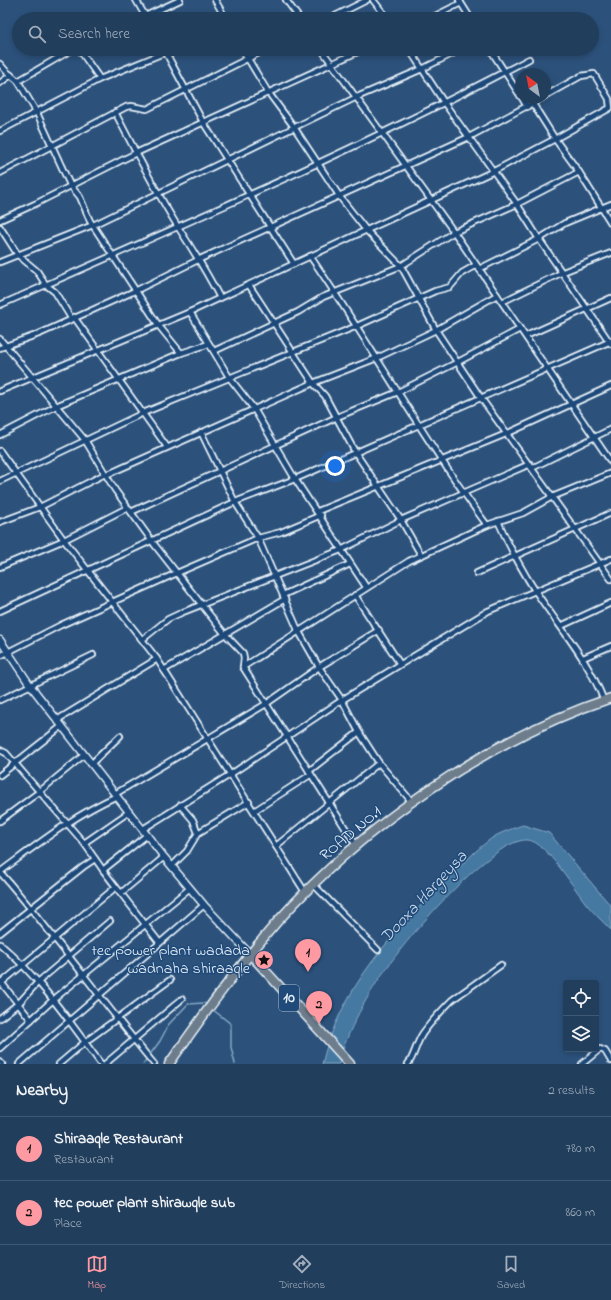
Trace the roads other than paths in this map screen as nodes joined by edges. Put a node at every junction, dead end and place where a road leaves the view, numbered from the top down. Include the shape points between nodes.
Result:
1 (136, 0) edge
2 (180, 0) edge
3 (215, 0) edge
4 (287, 0) edge
5 (367, 0) edge
6 (374, 0) edge
7 (460, 1) edge
8 (143, 12) edge
9 (157, 12) edge
10 (222, 12) edge
11 (295, 12) edge
12 (343, 12) edge
13 (383, 12) edge
14 (441, 12) edge
15 (467, 12) edge
16 (61, 56) edge
17 (84, 56) edge
18 (153, 56) edge
19 (168, 56) edge
20 (251, 56) edge
21 (326, 56) edge
22 (348, 56) edge
23 (414, 56) edge
24 (448, 56) edge
25 (495, 56) edge
26 (247, 58) junction
27 (529, 59) dead end
28 (331, 63) junction
29 (0, 64) edge
30 (422, 69) junction
31 (505, 72) junction
32 (11, 75) junction
33 (100, 78) junction
34 (18, 80) junction
35 (0, 83) edge
36 (515, 88) edge
37 (186, 89) junction
38 (268, 92) junction
39 (551, 93) edge
40 (357, 97) junction
41 (445, 104) junction
42 (525, 104) edge
43 (533, 104) joint
44 (527, 107) junction
45 (114, 112) junction
46 (37, 113) junction
47 (203, 122) junction
48 (294, 127) junction
49 (0, 131) edge
50 (383, 133) junction
51 (469, 137) junction
52 (555, 139) junction
53 (53, 146) junction
54 (136, 153) junction
55 (227, 159) junction
56 (317, 163) junction
57 (405, 166) junction
58 (494, 171) junction
59 (578, 172) junction
60 (0, 173) edge
61 (70, 185) junction
62 (158, 192) junction
63 (249, 194) junction
64 (340, 197) junction
65 (430, 200) junction
66 (517, 204) junction
67 (611, 204) edge
68 (601, 208) junction
69 (0, 220) edge
70 (611, 223) edge
71 (93, 224) junction
72 (0, 227) edge
73 (178, 227) junction
74 (270, 227) junction
75 (366, 230) junction
76 (454, 232) junction
77 (539, 239) junction
78 (611, 253) edge
79 (114, 254) junction
80 (18, 255) junction
81 (310, 256) junction
82 (200, 259) junction
83 (0, 262) edge
84 (294, 264) junction
85 (401, 266) junction
86 (477, 267) junction
87 (563, 272) junction
88 (46, 285) junction
89 (249, 285) junction
90 (137, 290) junction
91 (335, 293) junction
92 (497, 295) junction
93 (220, 298) junction
94 (417, 298) junction
95 (611, 298) edge
96 (502, 302) junction
97 (0, 305) edge
98 (587, 309) junction
99 (190, 312) junction
100 (72, 318) junction
101 (274, 323) junction
102 (159, 326) junction
103 (357, 326) junction
104 (520, 329) junction
105 (436, 330) junction
106 (526, 336) junction
107 (0, 339) edge
108 (610, 342) edge
109 (209, 344) junction
110 (6, 346) junction
111 (0, 348) edge
112 (97, 350) junction
113 (214, 351) junction
114 (292, 351) junction
115 (181, 354) junction
116 (377, 358) junction
117 (458, 362) junction
118 (545, 368) junction
119 (31, 377) junction
120 (230, 377) junction
121 (120, 381) junction
122 (313, 383) junction
123 (611, 386) edge
124 (0, 391) edge
125 (398, 392) junction
126 (481, 398) junction
127 (572, 404) junction
128 (56, 406) junction
129 (254, 409) junction
130 (143, 413) junction
131 (337, 417) junction
132 (420, 425) junction
133 (611, 429) edge
134 (201, 432) junction
135 (506, 434) junction
136 (0, 435) edge
137 (594, 436) junction
138 (85, 440) junction
139 (274, 445) junction
140 (167, 447) junction
141 (0, 451) edge
142 (355, 452) junction
143 (443, 460) junction
144 (611, 462) edge
145 (531, 466) junction
146 (219, 471) junction
147 (611, 473) edge
148 (17, 474) junction
149 (105, 474) junction
150 (295, 479) junction
151 (0, 481) edge
152 (379, 486) junction
153 (463, 493) junction
154 (552, 497) junction
155 (235, 502) junction
156 (40, 507) junction
157 (127, 508) junction
158 (131, 512) junction
159 (319, 513) junction
160 (611, 514) edge
161 (401, 520) junction
162 (498, 521) junction
163 (0, 522) edge
164 (487, 525) junction
165 (576, 530) junction
166 (258, 538) junction
167 (64, 540) junction
168 (152, 541) junction
169 (341, 550) junction
170 (421, 555) junction
171 (514, 556) junction
172 (611, 560) edge
173 (350, 564) junction
174 (600, 565) junction
175 (0, 566) edge
176 (89, 571) junction
177 (177, 573) junction
178 (477, 573) dead end
179 (274, 575) junction
180 (611, 579) edge
181 (366, 587) junction
182 (536, 592) junction
183 (355, 595) junction
184 (284, 597) junction
185 (114, 602) junction
186 (611, 603) edge
187 (201, 604) junction
188 (0, 611) edge
189 (561, 626) junction
190 (298, 630) junction
191 (379, 630) junction
192 (224, 633) junction
193 (143, 639) junction
194 (0, 640) edge
195 (611, 646) edge
196 (8, 652) junction
197 (0, 656) edge
198 (93, 656) dead end
199 (583, 658) junction
200 (157, 659) junction
201 (400, 664) junction
202 (243, 667) junction
203 (319, 667) junction
204 (164, 670) junction
205 (30, 685) junction
206 (607, 699) edge
207 (0, 700) edge
208 (342, 700) junction
209 (266, 704) junction
210 (57, 720) junction
211 (62, 726) junction
212 (359, 732) junction
213 (120, 736) dead end
214 (287, 737) junction
215 (207, 738) junction
216 (0, 750) edge
217 (84, 755) junction
218 (14, 763) junction
219 (379, 763) junction
220 (91, 764) junction
221 (309, 773) junction
222 (231, 774) junction
223 (0, 775) edge
224 (39, 792) junction
225 (116, 795) junction
226 (249, 802) junction
227 (412, 802) junction
228 (330, 803) junction
229 (180, 806) junction
230 (254, 811) junction
231 (129, 812) junction
232 (0, 821) edge
233 (66, 823) junction
234 (143, 829) junction
235 (198, 833) junction
236 (146, 835) junction
237 (84, 843) junction
238 (356, 845) junction
239 (276, 846) junction
240 (164, 857) junction
241 (95, 859) junction
242 (172, 866) junction
243 (103, 870) junction
244 (0, 872) edge
245 (314, 885) junction
246 (116, 887) junction
247 (190, 888) junction
248 (305, 892) junction
249 (121, 893) junction
250 (204, 905) junction
251 (32, 909) junction
252 (110, 921) dead end
253 (145, 925) junction
254 (0, 933) edge
255 (54, 939) junction
256 (160, 942) junction
257 (0, 944) edge
258 (378, 950) dead end
259 (251, 955) junction
260 (68, 956) junction
261 (22, 965) junction
262 (501, 965) dead end
263 (85, 976) junction
264 (170, 980) dead end
265 (38, 982) junction
266 (1, 983) edge
267 (100, 996) junction
268 (182, 999) dead end
269 (54, 1000) junction
270 (19, 1003) junction
271 (0, 1018) edge
272 (117, 1018) junction
273 (31, 1020) junction
274 (69, 1021) junction
275 (133, 1039) junction
276 (85, 1042) junction
277 (0, 1048) edge
278 (611, 1061) edge
279 (19, 1064) edge
280 (59, 1064) edge
281 (101, 1064) edge
282 (106, 1064) edge
283 (154, 1064) edge
284 (169, 1064) edge
285 (350, 1064) edge
286 (408, 1064) edge
287 (582, 1064) edge

1 - 8 street
2 - 9 street
3 - 10 street
4 - 11 street
5 - 12 street
6 - 13 street
7 - 14 street
7 - 15 street
16 - 34 street
17 - 33 street
18 - 33 street
19 - 37 street
20 - 26 street
21 - 28 street
22 - 28 street
23 - 30 street
24 - 30 street
25 - 31 street
26 - 37 street
26 - 38 street
27 - 31 street
28 - 38 street
28 - 40 street
29 - 32 street
30 - 40 street
30 - 41 street
31 - 36 street
31 - 41 street
32 - 34 street
32 - 35 street
33 - 46 street
34 - 46 street
37 - 45 street via 148,109 131,106
37 - 47 street
38 - 47 street
38 - 48 street
39 - 52 street via 581,76 594,74 610,99 610,108
40 - 48 street
40 - 50 street
41 - 50 street
41 - 51 street
42 - 44 street
43 - 44 street
43 - 52 street
44 - 51 street
45 - 53 street
45 - 54 street
46 - 49 street
46 - 53 street
47 - 54 street
47 - 55 street
48 - 55 street
48 - 56 street
50 - 56 street
50 - 57 street
51 - 57 street
51 - 58 street
52 - 58 street
52 - 59 street
53 - 60 street
53 - 61 street
54 - 61 street
54 - 62 street
55 - 62 street
55 - 63 street
56 - 63 street
56 - 64 street
57 - 64 street
57 - 65 street
58 - 65 street
58 - 66 street
59 - 66 street
59 - 68 street
61 - 69 street
61 - 71 street via 80,197
62 - 71 street
62 - 73 street
63 - 73 street
63 - 74 street
64 - 74 street
64 - 75 street
65 - 75 street
65 - 76 street
66 - 76 street
66 - 77 street
67 - 68 street
68 - 70 street
68 - 77 street via 555,228
71 - 79 street
71 - 80 street
72 - 80 street
73 - 79 street
73 - 82 street
74 - 82 street
74 - 84 street
75 - 81 street
75 - 85 street
76 - 85 street
76 - 86 street
77 - 86 street
77 - 87 street
78 - 87 street
79 - 88 street
79 - 90 street
80 - 83 street
80 - 88 street via 37,271
81 - 84 street
81 - 91 street
82 - 90 street
82 - 93 street
84 - 89 street
85 - 91 street
85 - 94 street
86 - 92 street
86 - 94 street via 462,273 450,288
87 - 96 street
87 - 98 street
88 - 97 street
88 - 100 street via 55,292
89 - 93 street
89 - 101 street
90 - 100 street
90 - 102 street
91 - 101 street
91 - 103 street
92 - 96 street
92 - 105 street
93 - 99 street
94 - 103 street
94 - 105 street
95 - 98 street
96 - 104 street
98 - 106 street
98 - 108 street
99 - 102 street
99 - 109 street
100 - 110 street
100 - 112 street
101 - 113 street
101 - 114 street
102 - 112 street
102 - 115 street
103 - 114 street
103 - 116 street
104 - 106 street
104 - 117 street
105 - 116 street
105 - 117 street
106 - 118 street
107 - 110 street
108 - 118 street
109 - 113 street
109 - 115 street
110 - 111 street
110 - 119 street
112 - 119 street
112 - 121 street
113 - 120 street
114 - 120 street
114 - 122 street
115 - 121 street
116 - 122 street
116 - 125 street
117 - 125 street
117 - 126 street
118 - 126 street
118 - 127 street
119 - 124 street
119 - 128 street
120 - 129 street
120 - 130 street
121 - 128 street
121 - 130 street
122 - 129 street
122 - 131 street via 325,396
123 - 127 street
125 - 131 street
125 - 132 street
126 - 132 street
126 - 135 street
127 - 135 street
127 - 137 street
128 - 136 street
128 - 138 street
129 - 134 street
129 - 139 street
130 - 138 street
130 - 140 street
131 - 139 street
131 - 142 street
132 - 142 street
132 - 143 street
133 - 137 street
134 - 140 street
134 - 146 street
135 - 143 street
135 - 145 street
137 - 144 street
137 - 145 street
138 - 148 street
138 - 149 street
139 - 146 street
139 - 150 street
140 - 149 street
141 - 148 street
142 - 150 street
142 - 152 street
143 - 152 street
143 - 153 street
145 - 153 street
145 - 154 street
146 - 155 street
146 - 158 street
147 - 154 street
148 - 151 street
148 - 156 street
149 - 156 street
149 - 157 street
150 - 155 street
150 - 159 street
152 - 159 street
152 - 161 street
153 - 161 street
153 - 164 street
154 - 162 street via 528,511
154 - 165 street
155 - 166 street
155 - 168 street
156 - 163 street
156 - 167 street
157 - 158 street
157 - 167 street
158 - 168 street
159 - 166 street via 281,532
159 - 169 street
160 - 165 street
161 - 169 street
161 - 170 street
162 - 164 street
162 - 171 street
164 - 170 street
165 - 171 street
165 - 174 street
166 - 177 street
166 - 179 street
167 - 175 street
167 - 176 street
168 - 176 street
168 - 177 street
169 - 173 street
169 - 179 street
170 - 181 street
171 - 178 street
171 - 182 street
172 - 174 street
173 - 181 street
173 - 184 street
174 - 180 street
174 - 182 street
176 - 185 street
176 - 188 street
177 - 185 street
177 - 187 street
179 - 184 street
179 - 187 street
181 - 183 street
182 - 189 street
182 - 201 street via 488,611
183 - 190 street
183 - 191 street
184 - 190 street
184 - 192 street
185 - 193 street
185 - 196 street
186 - 189 street
187 - 192 street
187 - 193 street via 168,619
189 - 199 street
190 - 202 street
190 - 203 street
191 - 201 street
191 - 203 street
192 - 202 street via 243,653
192 - 204 street
193 - 200 street
194 - 196 street
195 - 199 street
196 - 197 street
196 - 205 street
198 - 205 street
199 - 206 street
200 - 204 street
200 - 210 street
201 - 208 street
202 - 209 street
203 - 208 street
203 - 209 street
204 - 215 street
205 - 207 street
205 - 210 street
206 - 227 highway, ROAD NO.1 via 511,742 464,767
208 - 212 street
208 - 214 street
209 - 214 street
209 - 215 street
210 - 211 street
211 - 217 street
211 - 218 street
212 - 219 street
212 - 221 street
213 - 220 street
214 - 221 street
214 - 222 street
215 - 222 street
215 - 225 street
216 - 218 street
217 - 220 street
217 - 224 street
218 - 223 street
218 - 224 street
219 - 227 street
219 - 228 street
220 - 225 street
221 - 228 street
221 - 230 street
222 - 226 street
222 - 229 street
224 - 232 street
224 - 233 street
225 - 231 street
225 - 233 street
226 - 230 street
226 - 235 street
227 - 238 highway, ROAD NO.1
228 - 238 street
228 - 239 street
229 - 234 street
229 - 235 street via 193,820
230 - 239 street
231 - 234 street
231 - 237 street
233 - 237 street
233 - 244 street
234 - 236 street
235 - 242 street via 187,851
236 - 240 street
236 - 243 street
237 - 241 street
238 - 245 highway, ROAD NO.1
239 - 248 street
240 - 242 street
240 - 249 street
241 - 243 street
241 - 251 street
242 - 247 street
243 - 246 street
244 - 251 street
245 - 248 highway, ROAD NO.1
245 - 258 street
246 - 249 street
246 - 255 street
247 - 250 street
247 - 253 street
248 - 259 highway, ROAD NO.1
249 - 253 street
250 - 256 street
250 - 259 street
251 - 254 street
251 - 255 street
252 - 260 street
253 - 256 street
253 - 263 street
255 - 260 street
255 - 261 street
256 - 267 street
257 - 261 street
259 - 284 highway, ROAD NO.1 via 204,1014
259 - 285 highway, 10
260 - 263 street
260 - 265 street
261 - 265 street
261 - 266 street
262 - 286 street via 452,1000 423,1034
263 - 267 street
263 - 269 street
264 - 272 street
265 - 269 street
265 - 270 street
266 - 270 street
267 - 272 street
267 - 274 street
268 - 275 street
269 - 273 street
269 - 274 street
270 - 271 street
270 - 273 street
272 - 275 street
272 - 276 street
273 - 277 street
274 - 276 street
274 - 279 street
275 - 282 street
275 - 283 street
276 - 280 street
276 - 281 street
278 - 287 street via 600,1049

